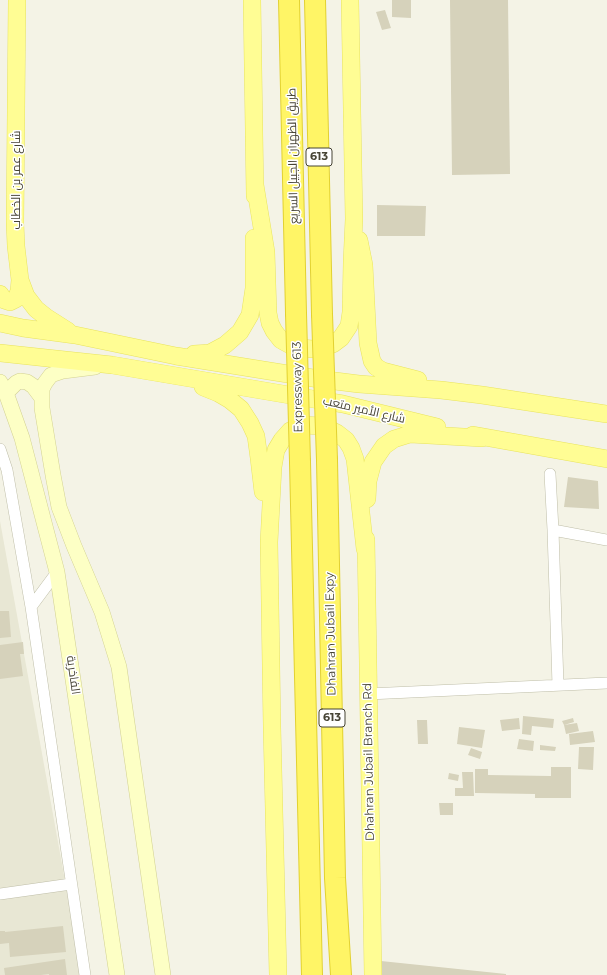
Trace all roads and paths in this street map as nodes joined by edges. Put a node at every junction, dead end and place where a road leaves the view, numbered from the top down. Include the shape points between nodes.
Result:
1 (17, 0) edge
2 (252, 0) edge
3 (289, 0) edge
4 (315, 0) edge
5 (350, 0) edge
6 (255, 186) junction
7 (354, 219) junction
8 (20, 280) junction
9 (0, 294) edge
10 (296, 313) joint
11 (0, 323) edge
12 (75, 335) junction
13 (0, 352) edge
14 (176, 356) junction
15 (112, 366) junction
16 (176, 377) junction
17 (3, 388) edge
18 (482, 395) junction
19 (42, 398) junction
20 (569, 408) junction
21 (607, 414) edge
22 (607, 426) edge
23 (482, 438) junction
24 (607, 448) edge
25 (0, 449) edge
26 (558, 450) junction
27 (607, 459) edge
28 (3, 470) edge
29 (550, 474) dead end
30 (553, 530) junction
31 (607, 540) edge
32 (269, 542) junction
33 (365, 549) junction
34 (57, 572) junction
35 (31, 607) junction
36 (607, 683) edge
37 (558, 685) junction
38 (368, 694) junction
39 (71, 884) junction
40 (0, 894) edge
41 (85, 975) edge
42 (117, 975) edge
43 (163, 975) edge
44 (278, 975) edge
45 (312, 975) edge
46 (341, 975) edge
47 (373, 975) edge

1 - 8 main road, شارع عمر بن الخطاب via 15,223
2 - 6 main road
3 - 10 highway, طريق الظهران الجبيل السريع / 613
4 - 46 highway, Dhahran Jubail Expy / 613, bridge via 335,878
5 - 7 main road
6 - 7 main road via 266,252 270,323 281,340 290,345 321,349 334,344 349,326
6 - 14 main road via 254,288 250,315 240,332 210,353
7 - 18 main road via 364,265 368,343 376,367 383,371
8 - 9 main road via 16,299 10,302 4,300
8 - 12 main road, شارع عمر بن الخطاب via 26,296 46,318
10 - 45 highway, Expressway 613 / 613, bridge
11 - 12 main road, شارع الأمير متعب
12 - 14 main road, شارع الأمير متعب
13 - 15 main road, شارع الأمير متعب
14 - 18 main road, شارع الأمير متعب via 325,380
15 - 16 main road, شارع الأمير متعب
15 - 19 street via 63,371 51,375 42,389
16 - 23 main road, شارع الأمير متعب via 342,404
16 - 32 main road via 230,400 241,409 250,423 256,436
17 - 19 street via 27,382
17 - 34 street, الفاخرية via 22,438
18 - 20 main road, شارع الأمير متعب
19 - 43 street via 59,507 102,612 119,668
20 - 21 main road, شارع الأمير متعب
20 - 22 main road
23 - 26 main road, شارع الأمير متعب
23 - 33 main road via 410,434 394,439 384,446 373,462 368,480
24 - 26 main road
25 - 28 street
26 - 27 main road, شارع الأمير متعب
28 - 35 street
29 - 30 street
30 - 31 street
30 - 37 street
32 - 33 main road via 276,450 290,431 301,424 323,426 346,440 351,448 355,459
32 - 44 main road
33 - 38 main road, Dhahran Jubail Branch Rd
34 - 35 street
34 - 42 street, الفاخرية
35 - 39 street
36 - 37 street
37 - 38 street
38 - 47 main road, Dhahran Jubail Branch Rd
39 - 40 street
39 - 41 street

